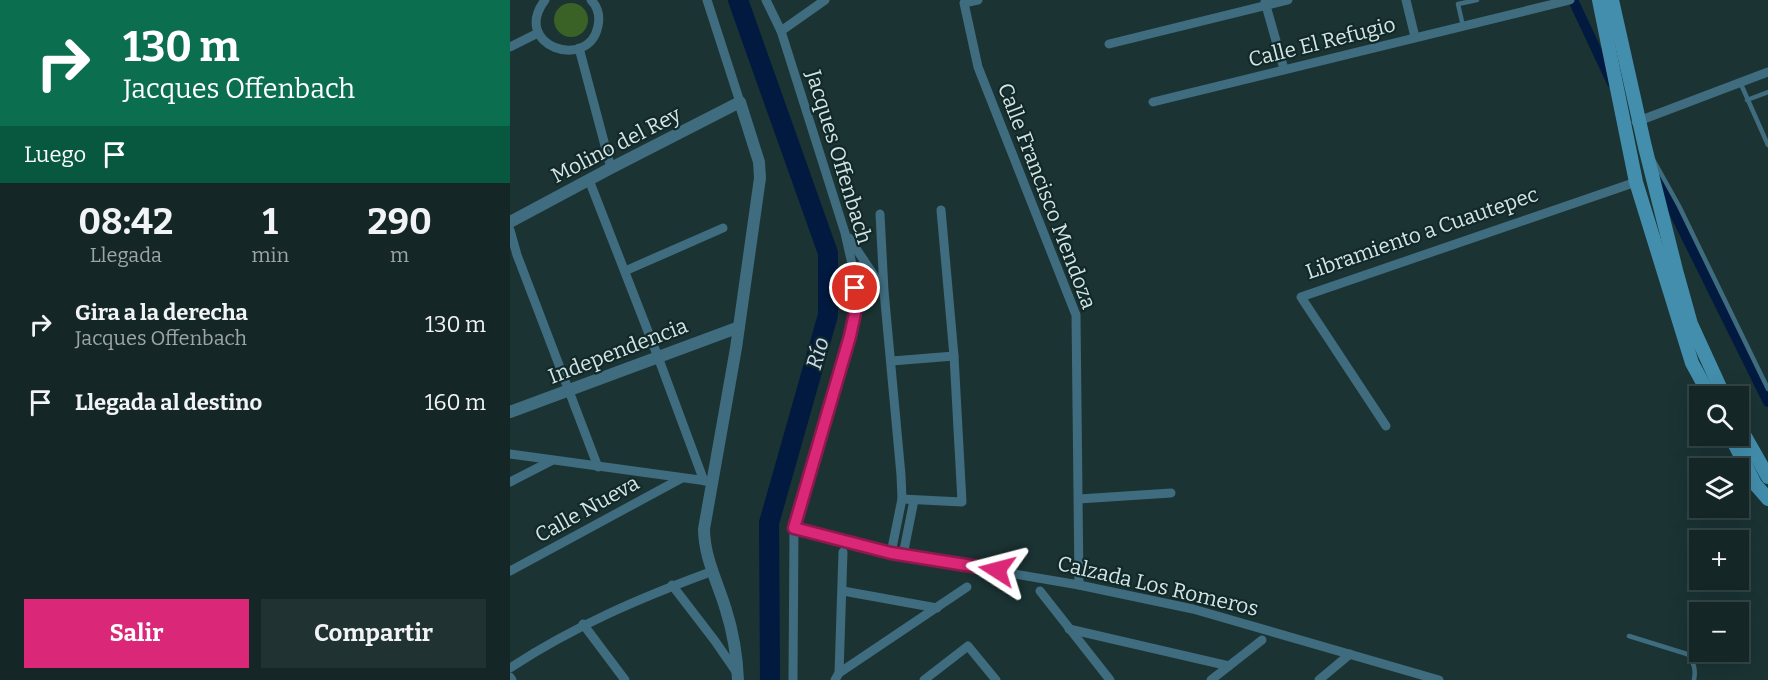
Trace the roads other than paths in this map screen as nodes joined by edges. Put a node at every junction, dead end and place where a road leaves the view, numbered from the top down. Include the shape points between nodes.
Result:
1 (545, 0) edge
2 (708, 0) edge
3 (766, 0) edge
4 (825, 0) edge
5 (978, 0) edge
6 (1288, 0) edge
7 (1406, 0) edge
8 (1477, 0) edge
9 (1570, 0) edge
10 (1599, 0) edge
11 (1612, 0) edge
12 (596, 1) edge
13 (1265, 3) edge
14 (1463, 26) junction
15 (780, 31) junction
16 (538, 33) junction
17 (1415, 38) junction
18 (1109, 44) dead end
19 (510, 48) edge
20 (579, 48) junction
21 (1284, 69) junction
22 (1768, 72) edge
23 (1740, 82) junction
24 (1767, 94) edge
25 (1748, 100) junction
26 (740, 102) junction
27 (1153, 102) dead end
28 (1639, 121) junction
29 (1624, 126) junction
30 (1768, 145) edge
31 (1645, 147) junction
32 (611, 168) junction
33 (589, 180) junction
34 (1636, 182) junction
35 (941, 210) dead end
36 (880, 214) dead end
37 (510, 222) edge
38 (723, 228) dead end
39 (510, 230) edge
40 (845, 233) junction
41 (625, 271) junction
42 (884, 291) junction
43 (739, 327) junction
44 (954, 356) junction
45 (658, 357) junction
46 (892, 361) junction
47 (1705, 386) edge
48 (1719, 386) edge
49 (1768, 389) edge
50 (568, 391) junction
51 (510, 412) edge
52 (1386, 426) dead end
53 (1749, 443) edge
54 (1736, 446) edge
55 (510, 454) edge
56 (551, 461) junction
57 (598, 467) junction
58 (1768, 477) edge
59 (682, 478) junction
60 (708, 481) junction
61 (510, 482) edge
62 (1171, 493) dead end
63 (902, 499) junction
64 (1079, 499) junction
65 (1768, 499) edge
66 (914, 500) junction
67 (794, 528) junction
68 (843, 552) dead end
69 (891, 553) junction
70 (903, 555) junction
71 (510, 571) edge
72 (713, 571) junction
73 (672, 585) junction
74 (1079, 585) junction
75 (967, 588) dead end
76 (843, 591) junction
77 (1040, 591) dead end
78 (937, 608) junction
79 (583, 624) junction
80 (1069, 629) junction
81 (1629, 636) dead end
82 (1262, 640) dead end
83 (1350, 654) junction
84 (1229, 666) junction
85 (510, 668) edge
86 (837, 676) edge
87 (738, 677) edge
88 (1419, 677) edge
89 (1320, 679) edge
90 (625, 680) edge
91 (793, 680) edge
92 (924, 680) edge
93 (996, 680) edge
94 (1110, 680) edge
95 (1211, 680) edge
96 (1439, 680) edge
97 (1694, 680) edge

1 - 16 street via 537,15
2 - 26 street
3 - 15 street, Jacques Offenbach
4 - 15 street
5 - 64 street, Calle Francisco Mendoza via 964,3 978,67 1076,315
6 - 13 street
7 - 17 street
8 - 14 lane via 1458,4
9 - 14 street, Calle El Refugio
10 - 29 main road
11 - 28 main road
12 - 20 street via 598,29 591,41
13 - 18 street
13 - 21 street
14 - 17 street, Calle El Refugio
15 - 40 street, Jacques Offenbach
16 - 19 street
16 - 20 street via 556,49
17 - 21 street, Calle El Refugio
20 - 32 street
21 - 27 street, Calle El Refugio
22 - 23 street
23 - 25 lane
23 - 28 street
24 - 25 lane
25 - 30 lane
26 - 32 street, Molino del Rey
26 - 43 street via 759,162 760,178
28 - 29 street
28 - 31 main road
29 - 34 main road
31 - 48 main road via 1691,324
31 - 49 lane via 1679,206
32 - 33 street, Molino del Rey
33 - 37 street, Molino del Rey
33 - 41 street
34 - 47 main road via 1692,363
34 - 52 street, Libramiento a Cuautepec via 1301,297
35 - 44 street
36 - 42 street
38 - 41 street
39 - 50 street
40 - 42 street
40 - 67 street, Jacques Offenbach via 857,304
41 - 45 street
42 - 46 street
43 - 45 street, Independencia
43 - 60 street
44 - 46 street
44 - 66 street via 962,502
45 - 50 street, Independencia
45 - 60 street
46 - 63 street
50 - 51 street, Independencia
50 - 57 street
53 - 58 main road
54 - 65 main road via 1755,484
55 - 56 street
56 - 57 street
56 - 61 street
57 - 59 street
59 - 60 street
59 - 71 street, Calle Nueva
60 - 72 street via 704,541
62 - 64 street
63 - 66 street
63 - 69 street
64 - 74 street, Calle Francisco Mendoza
66 - 70 street
67 - 69 street, Calzada Los Romeros
67 - 91 street, Jacques Offenbach
68 - 76 street
69 - 70 street, Calzada Los Romeros
70 - 74 street, Calzada Los Romeros
72 - 73 street
72 - 87 street via 726,611
73 - 79 street
73 - 87 street via 716,641
74 - 83 street, Calzada Los Romeros via 1194,609
75 - 78 street
76 - 78 street
76 - 86 street
77 - 80 street
78 - 86 street
79 - 85 street
79 - 90 street
80 - 84 street
80 - 94 street
81 - 97 lane via 1687,654 1694,665
82 - 84 street
83 - 88 street, Calzada Los Romeros
83 - 89 street
84 - 95 street
88 - 96 street, Calzada Los Romeros
92 - 93 street via 968,646

